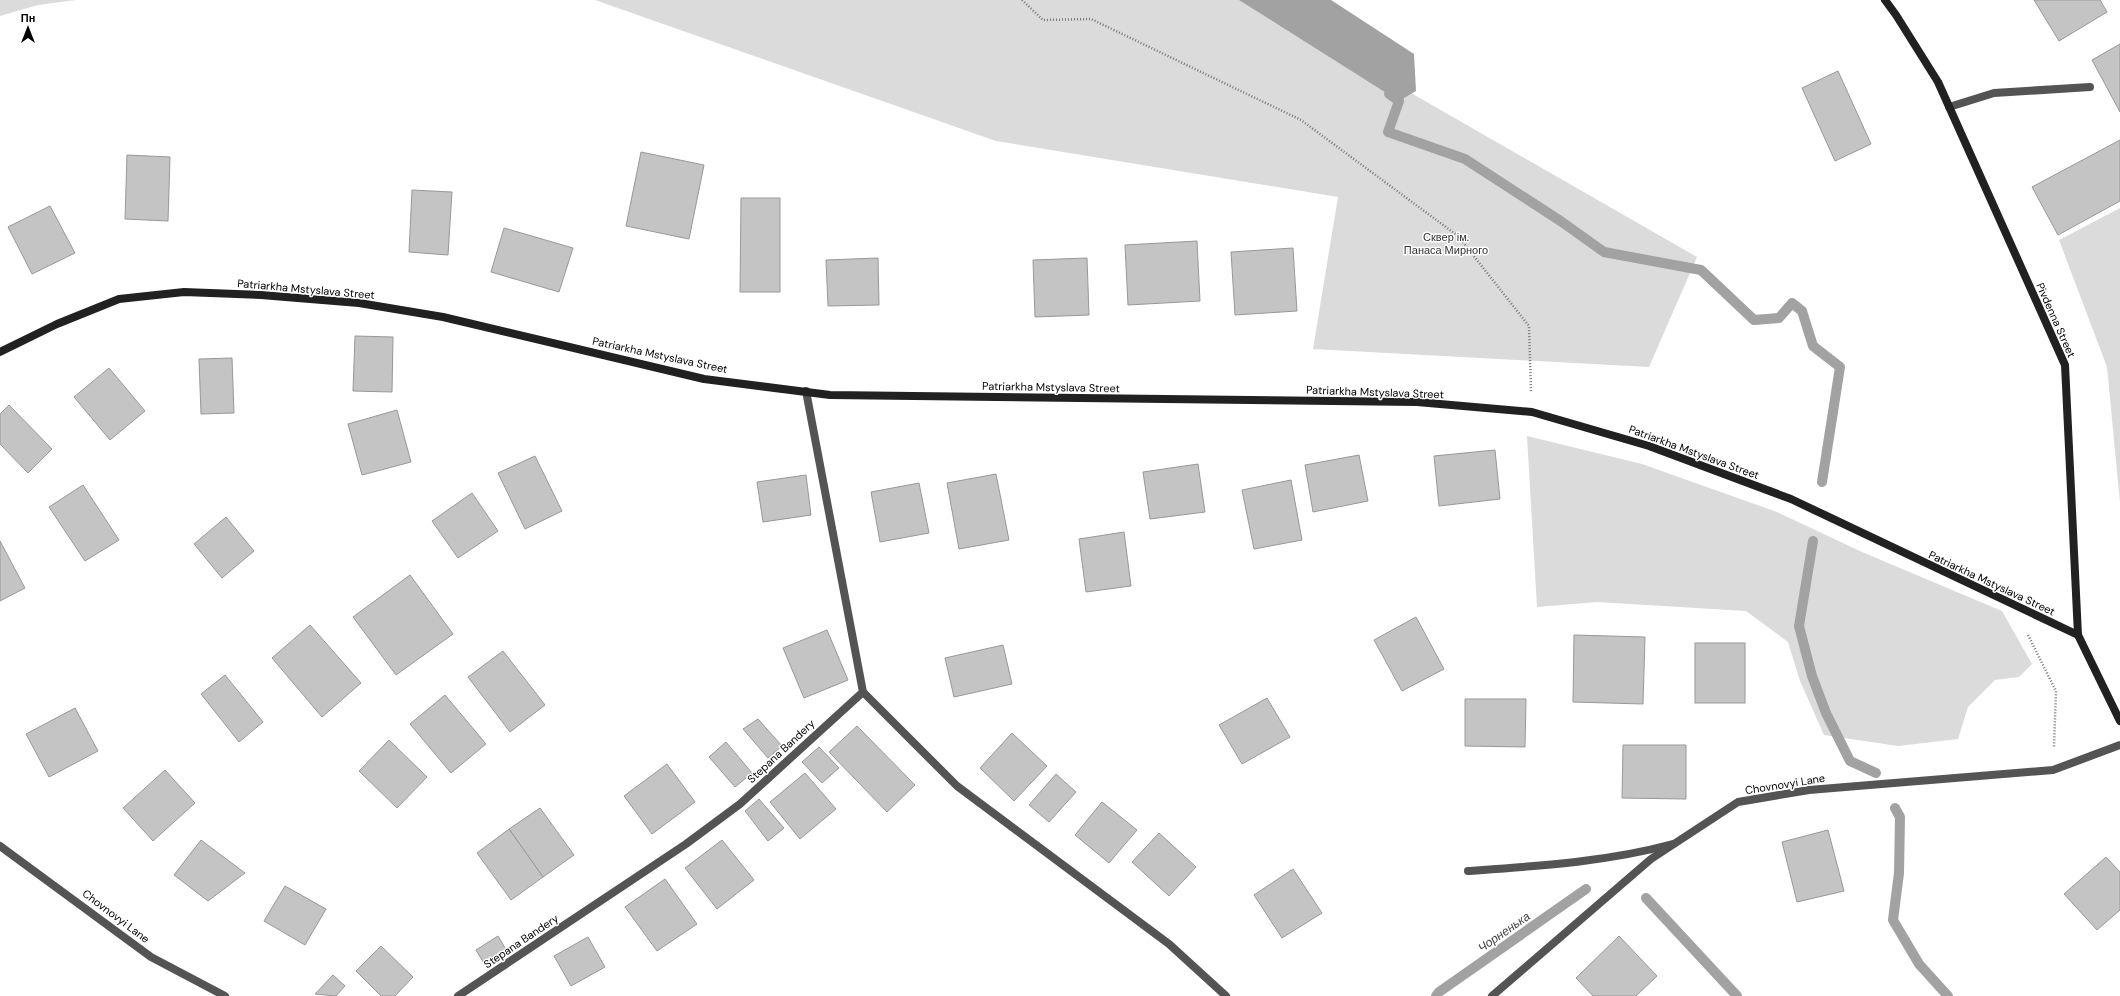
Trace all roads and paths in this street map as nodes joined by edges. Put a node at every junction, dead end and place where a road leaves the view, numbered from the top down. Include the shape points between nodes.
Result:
1 (1022, 0) edge
2 (1885, 0) edge
3 (2090, 87) dead end
4 (1949, 107) junction
5 (0, 352) edge
6 (806, 391) junction
7 (1532, 412) junction
8 (2013, 605) junction
9 (2078, 635) junction
10 (863, 692) junction
11 (2120, 721) edge
12 (2120, 745) edge
13 (2054, 770) junction
14 (1677, 843) junction
15 (0, 846) edge
16 (1468, 871) dead end
17 (225, 996) edge
18 (458, 996) edge
19 (1226, 996) edge
20 (1492, 996) edge

1 - 7 path via 1043,20 1090,19 1301,120 1458,236 1529,326
2 - 4 main road, Pivdenna Street via 1938,82
3 - 4 street via 1994,93
4 - 9 main road, Pivdenna Street via 2064,365
5 - 6 main road, Patriarkha Mstyslava Street via 57,324 119,299 184,292 261,295 358,303 428,315 704,379
6 - 7 main road, Patriarkha Mstyslava Street via 830,395 1417,402
6 - 10 street
7 - 8 main road, Patriarkha Mstyslava Street via 1649,446 1791,499
8 - 9 main road, Patriarkha Mstyslava Street
8 - 13 path via 2056,691
9 - 11 main road, Pivdenna Street
10 - 18 street, Stepana Bandery via 734,808 686,844
10 - 19 street via 957,786 1169,944
12 - 13 street, Chovnovyi Lane
13 - 14 street, Chovnovyi Lane via 1809,790 1738,802
14 - 16 street via 1635,854 1564,864
14 - 20 street, Chovnovyi Lane via 1651,859
15 - 17 street, Chovnovyi Lane via 151,956

